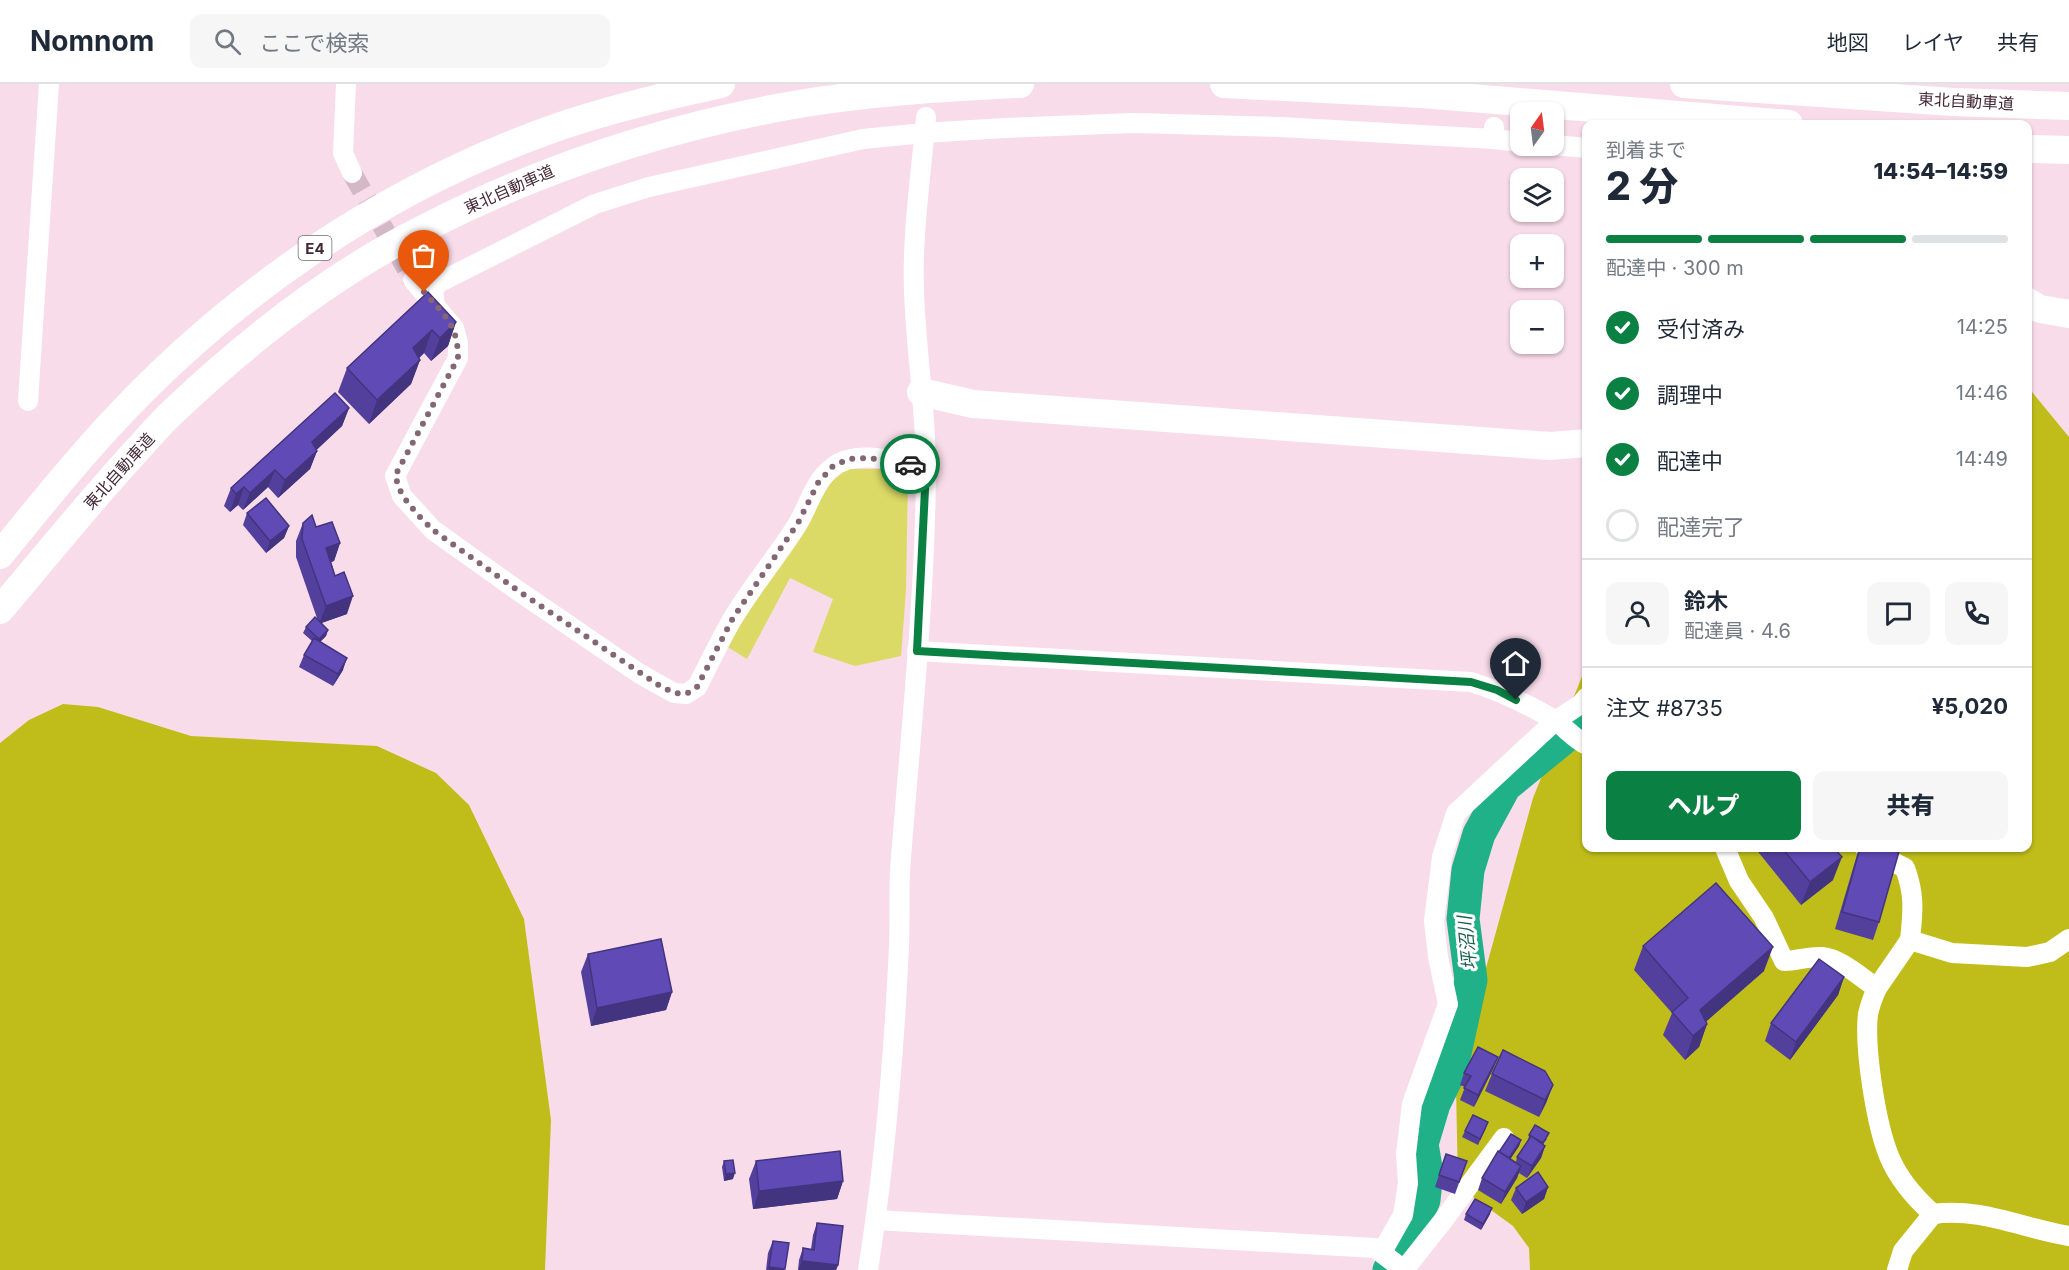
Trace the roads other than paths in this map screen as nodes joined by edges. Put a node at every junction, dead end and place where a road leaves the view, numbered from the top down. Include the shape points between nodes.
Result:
1 (49, 84) edge
2 (346, 84) edge
3 (721, 84) edge
4 (1020, 84) edge
5 (1224, 84) edge
6 (1684, 84) edge
7 (2069, 92) edge
8 (1838, 93) junction
9 (2069, 106) edge
10 (1736, 120) edge
11 (925, 125) junction
12 (2032, 134) edge
13 (2069, 135) edge
14 (1510, 138) edge
15 (1564, 146) edge
16 (1582, 148) edge
17 (2032, 149) edge
18 (2069, 150) edge
19 (352, 173) tunnel mouth
20 (413, 280) tunnel mouth
21 (2032, 304) edge
22 (435, 305) junction
23 (2069, 314) edge
24 (2032, 326) edge
25 (2069, 327) edge
26 (921, 392) junction
27 (28, 401) dead end
28 (1582, 434) edge
29 (1582, 443) edge
30 (926, 469) junction
31 (0, 555) edge
32 (0, 610) edge
33 (917, 651) junction
34 (1582, 703) edge
35 (1570, 733) edge
36 (1727, 852) edge
37 (1873, 852) edge
38 (2069, 939) edge
39 (1910, 940) junction
40 (1877, 988) junction
41 (1504, 1138) dead end
42 (1933, 1214) junction
43 (876, 1220) junction
44 (2069, 1236) edge
45 (1396, 1263) edge
46 (868, 1270) edge
47 (1897, 1270) edge

1 - 27 street
2 - 19 street via 343,153
3 - 31 highway, E4 via 554,128 408,193 332,237 250,295 155,379 108,427
4 - 32 highway, 東北自動車道 / E4 via 888,92 724,120 563,166 423,229 291,312 192,394 109,480
5 - 10 highway via 1410,94
6 - 8 highway, 東北自動車道
7 - 8 highway
8 - 9 highway, 東北自動車道
11 - 14 street via 1004,128 1134,123 1494,133
11 - 22 street via 649,187 595,204 438,283
11 - 26 street via 914,279
12 - 13 highway
15 - 16 street
17 - 18 highway
20 - 22 street
21 - 23 highway
22 - 30 street via 454,328 458,358 395,476 402,495 433,530 640,674 674,693 686,694 697,687 733,618 798,523 818,483 833,466 849,459 868,458
24 - 25 highway
26 - 28 highway via 986,388 1548,436
26 - 29 highway via 972,404 1550,446
26 - 30 street
30 - 33 street
33 - 35 street via 1471,682 1497,690
33 - 43 street via 900,874 891,1091
34 - 35 street
35 - 45 street via 1456,813 1442,857 1434,921 1448,1004 1412,1104 1406,1154 1408,1184
36 - 40 street via 1784,961 1824,957
37 - 39 street via 1905,868 1914,902
38 - 39 street via 2050,952 2027,957 1952,953
39 - 40 street
40 - 42 street via 1870,1002 1868,1034 1880,1125 1888,1155 1901,1179
41 - 45 street via 1443,1222
42 - 44 street via 1974,1214
42 - 47 street via 1903,1251
43 - 45 street via 1375,1248
43 - 46 street

